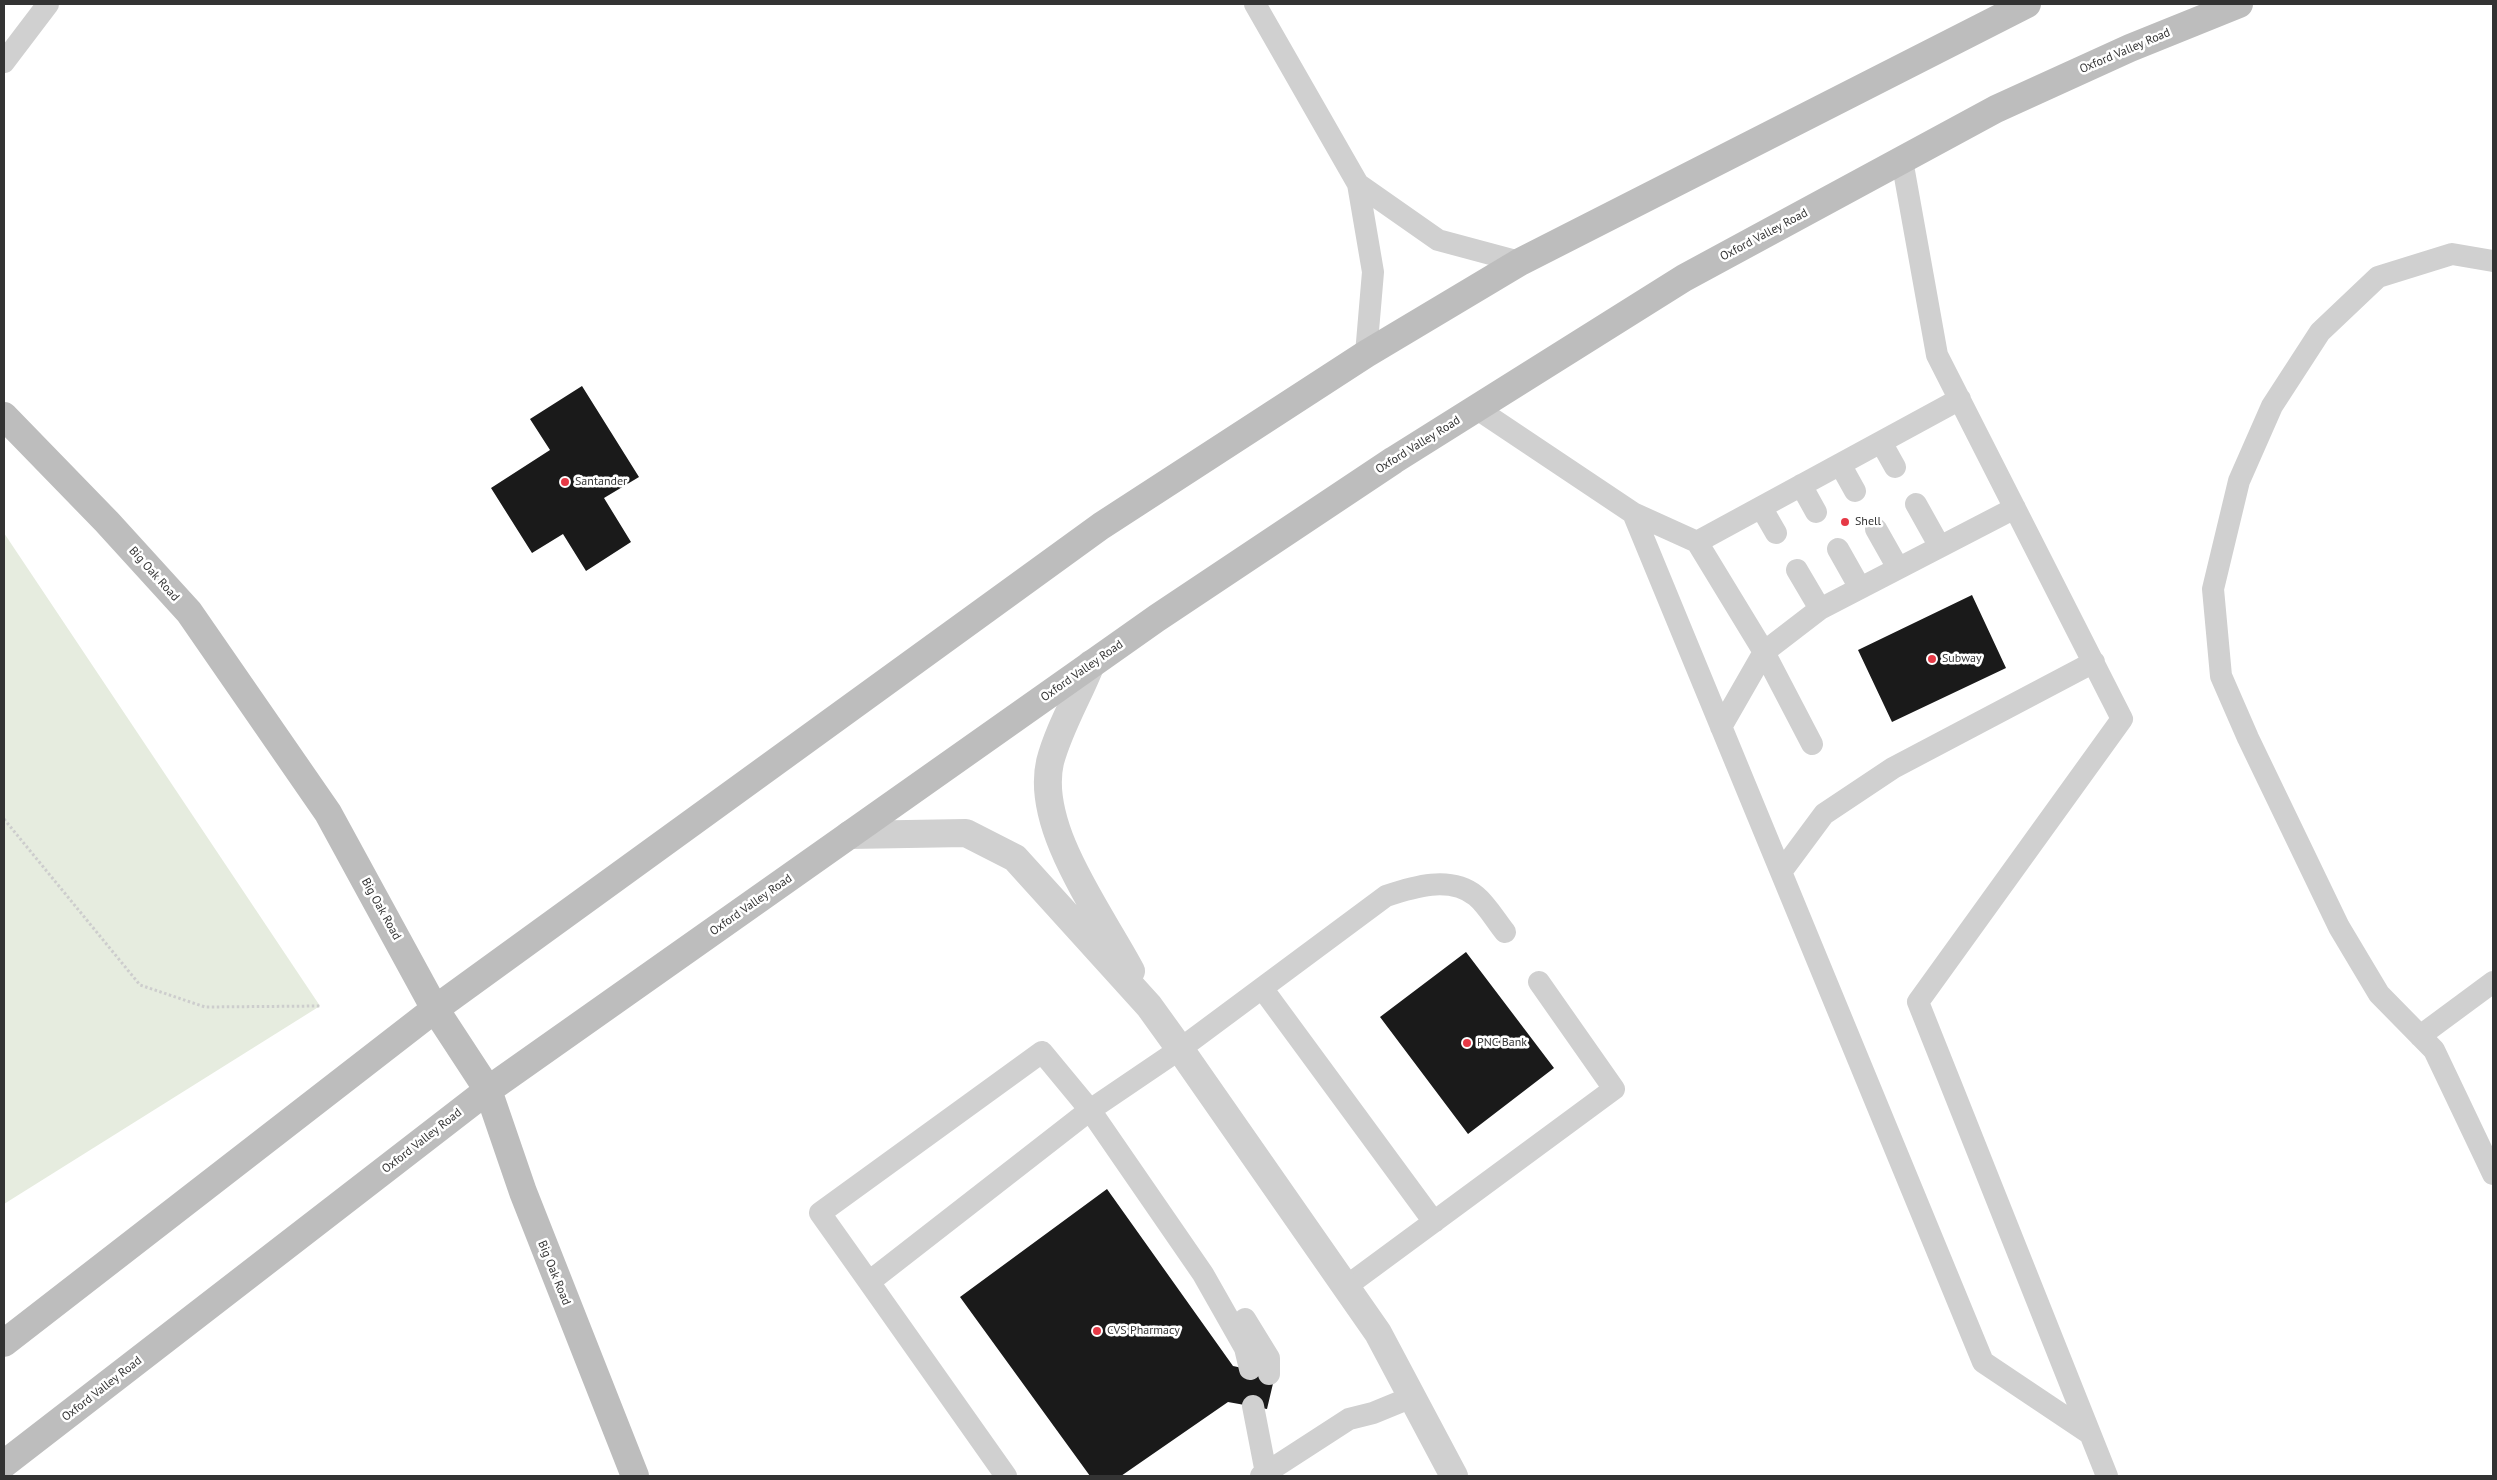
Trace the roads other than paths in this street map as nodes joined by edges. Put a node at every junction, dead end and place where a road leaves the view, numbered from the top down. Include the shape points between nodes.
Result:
1 (48, 4) edge
2 (1255, 4) edge
3 (2027, 4) edge
4 (2239, 4) edge
5 (4, 62) edge
6 (1902, 160) junction
7 (1358, 184) junction
8 (2493, 261) edge
9 (1520, 262) junction
10 (1366, 354) junction
11 (1960, 400) junction
12 (1476, 408) junction
13 (4, 416) edge
14 (1881, 442) junction
15 (1840, 464) junction
16 (1895, 467) dead end
17 (1802, 486) junction
18 (1855, 491) dead end
19 (1916, 504) dead end
20 (1760, 507) junction
21 (2015, 508) junction
22 (1816, 512) dead end
23 (1633, 513) junction
24 (1876, 529) dead end
25 (1776, 533) dead end
26 (1697, 542) junction
27 (1940, 547) junction
28 (1838, 549) dead end
29 (1898, 568) junction
30 (1797, 570) dead end
31 (1860, 588) junction
32 (1820, 609) junction
33 (1764, 652) junction
34 (2094, 662) junction
35 (1091, 664) junction
36 (1721, 727) junction
37 (1812, 744) dead end
38 (849, 835) junction
39 (1781, 872) junction
40 (1505, 932) dead end
41 (1540, 982) dead end
42 (2493, 982) edge
43 (1262, 988) junction
44 (1149, 1006) junction
45 (435, 1009) junction
46 (2420, 1036) junction
47 (1180, 1049) junction
48 (488, 1090) junction
49 (1090, 1110) junction
50 (2493, 1174) edge
51 (1434, 1222) junction
52 (869, 1282) junction
53 (1344, 1288) junction
54 (4, 1343) edge
55 (1259, 1372) dead end
56 (1412, 1397) junction
57 (1258, 1407) dead end
58 (2090, 1433) junction
59 (4, 1464) edge
60 (1263, 1475) edge
61 (635, 1476) edge
62 (1006, 1476) edge
63 (1454, 1476) edge
64 (2107, 1476) edge

1 - 5 lane
2 - 7 lane
3 - 9 main road
4 - 6 main road, Oxford Valley Road via 2130,48 1996,109
6 - 11 lane via 1938,355
6 - 12 main road, Oxford Valley Road via 1684,278
7 - 9 lane via 1438,240
7 - 10 lane via 1373,272
8 - 46 lane via 2452,254 2378,277 2320,332 2272,406 2239,481 2213,589 2221,676 2248,738 2339,927 2379,994
9 - 10 main road
10 - 45 main road via 1101,526
11 - 14 lane
11 - 21 lane
12 - 23 lane
12 - 35 main road, Oxford Valley Road
13 - 45 main road, Big Oak Road via 189,612 328,813
14 - 15 lane
14 - 16 lane
15 - 17 lane
15 - 18 lane
17 - 20 lane
17 - 22 lane
19 - 27 lane
20 - 25 lane
20 - 26 lane
21 - 27 lane
21 - 34 lane
23 - 26 lane
23 - 36 lane
24 - 29 lane
26 - 33 lane
27 - 29 lane
28 - 31 lane
29 - 31 lane
30 - 32 lane
31 - 32 lane
32 - 33 lane
33 - 36 lane
33 - 37 lane
34 - 39 lane via 1893,768 1824,814
34 - 58 lane via 2122,719 1918,1002
35 - 38 main road, Oxford Valley Road
35 - 44 street via 1051,762 1049,807 1058,836 1080,880
36 - 39 lane
38 - 44 street via 966,834 1015,858
38 - 48 main road, Oxford Valley Road
39 - 58 lane via 1983,1362
40 - 43 lane via 1476,896 1459,887 1415,886 1386,896
41 - 51 lane via 1614,1089
42 - 46 lane
43 - 47 lane
43 - 51 lane
44 - 47 street
45 - 48 main road, Big Oak Road
45 - 54 main road
46 - 50 lane via 2434,1050
47 - 49 lane
47 - 53 street
48 - 59 main road, Oxford Valley Road
48 - 61 main road, Big Oak Road via 523,1192
49 - 52 lane
49 - 52 lane via 1042,1052 820,1213
49 - 55 lane via 1203,1274
51 - 53 lane
52 - 62 lane
53 - 56 street via 1378,1333
56 - 60 lane via 1349,1419
56 - 63 street
57 - 60 lane
58 - 64 lane

